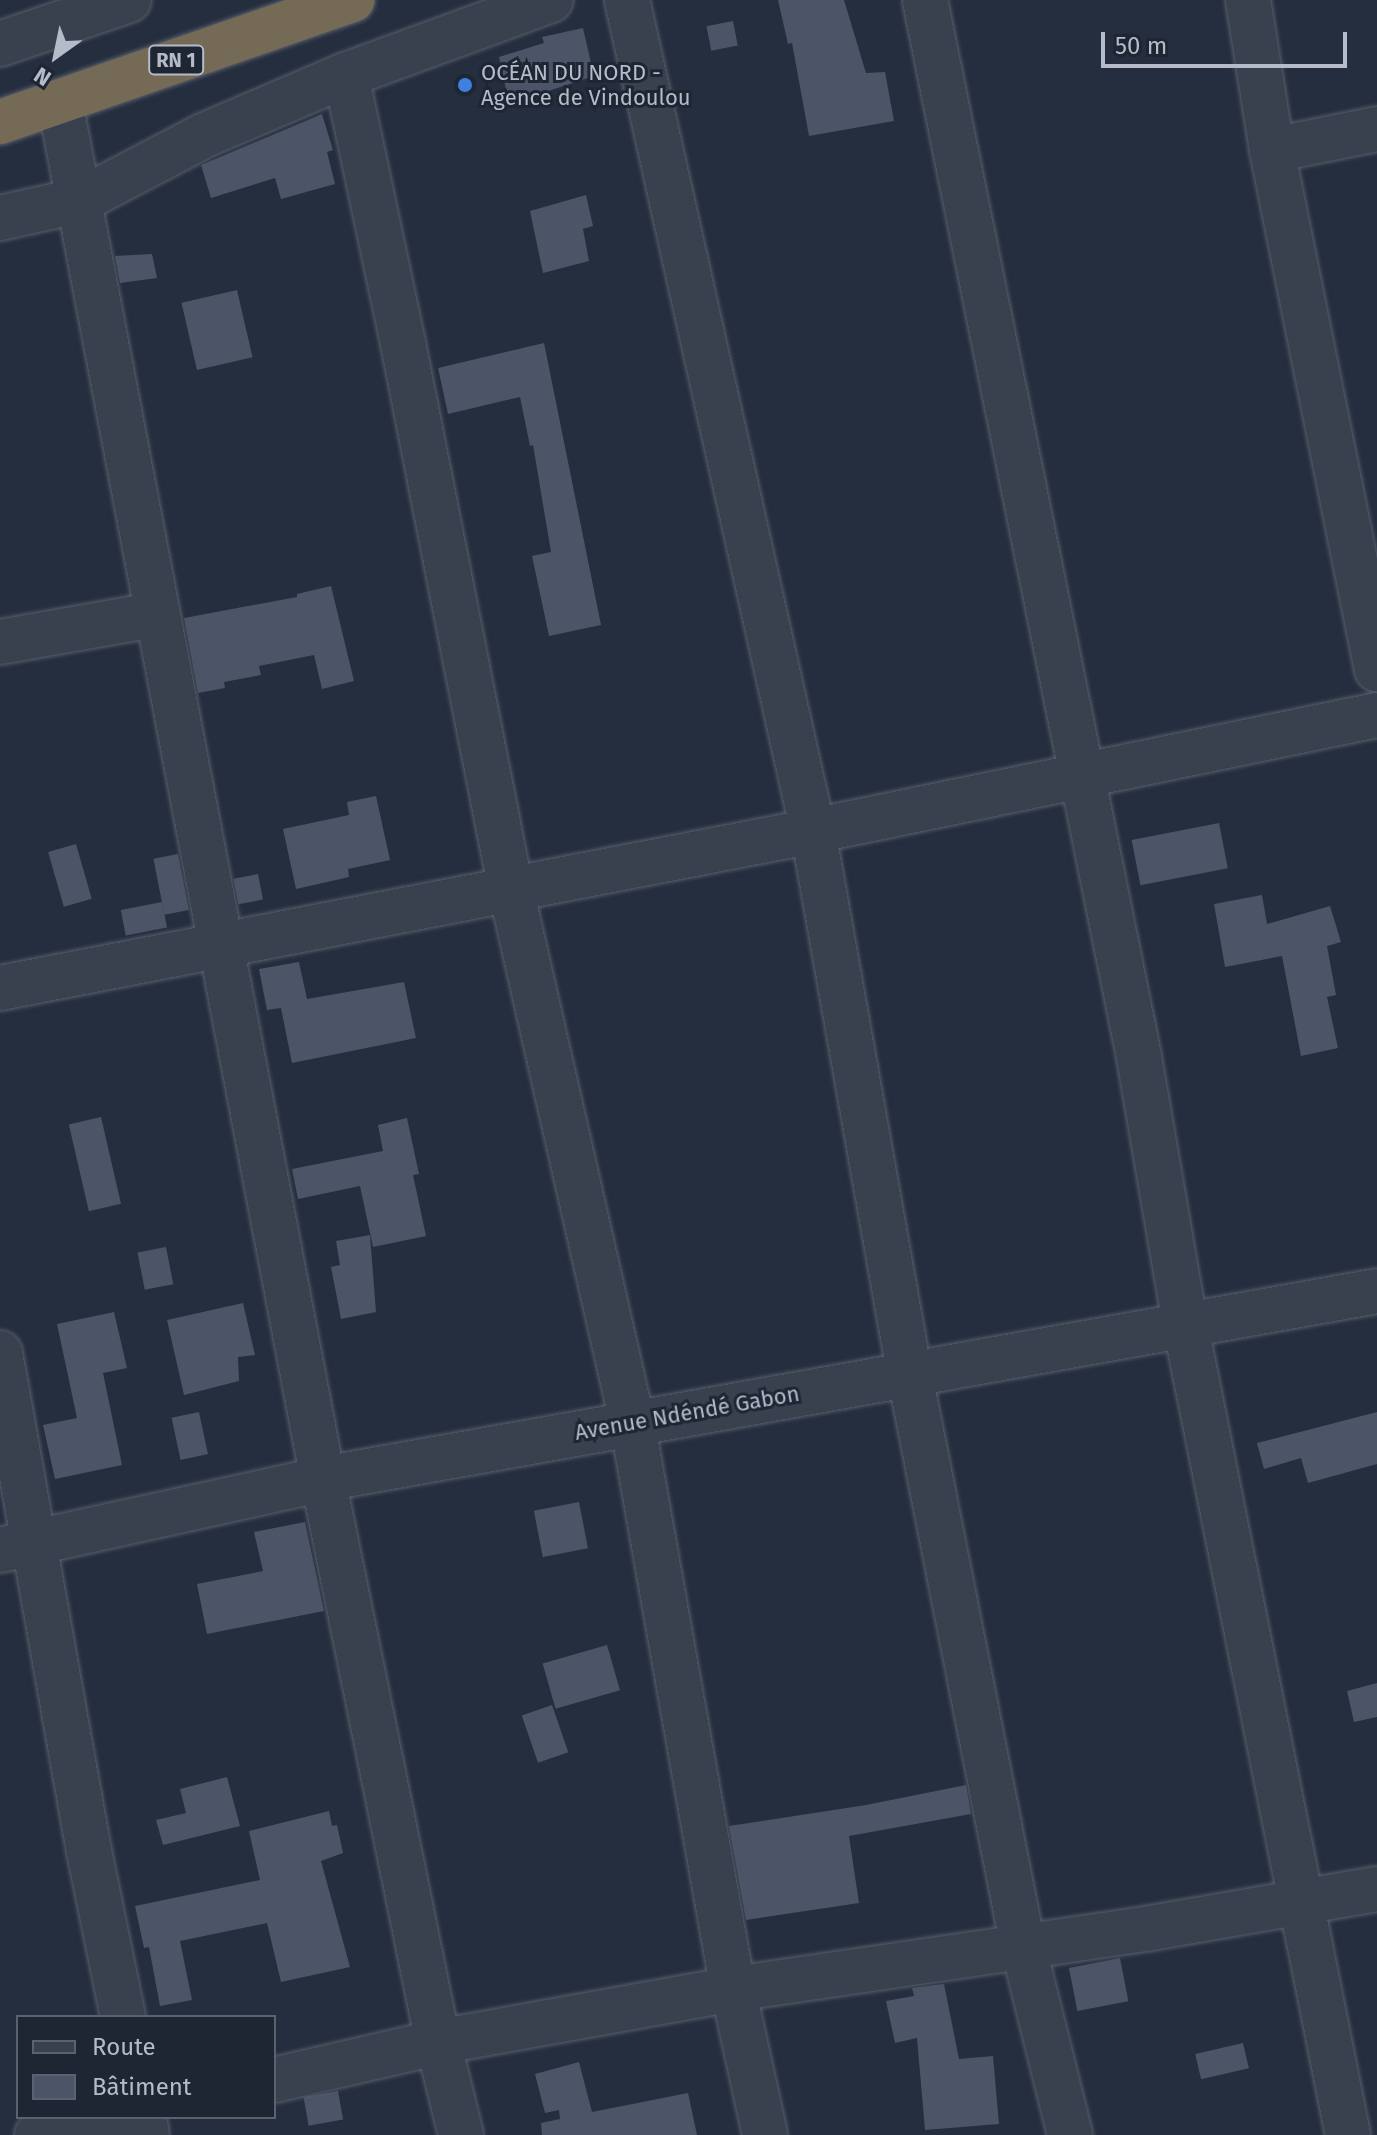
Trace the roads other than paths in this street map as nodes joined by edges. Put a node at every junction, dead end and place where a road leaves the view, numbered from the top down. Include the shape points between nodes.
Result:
1 (129, 0) edge
2 (352, 0) edge
3 (551, 0) edge
4 (627, 0) edge
5 (925, 0) edge
6 (1248, 0) edge
7 (0, 44) edge
8 (346, 75) junction
9 (60, 102) junction
10 (0, 122) edge
11 (1377, 129) edge
12 (1272, 150) junction
13 (81, 200) junction
14 (0, 218) edge
15 (158, 614) junction
16 (0, 642) edge
17 (1377, 670) edge
18 (1377, 715) edge
19 (1081, 776) junction
20 (813, 831) junction
21 (511, 890) junction
22 (220, 947) junction
23 (0, 988) edge
24 (1377, 1291) edge
25 (1185, 1323) junction
26 (0, 1353) edge
27 (910, 1376) junction
28 (632, 1421) junction
29 (323, 1479) junction
30 (18, 1546) edge
31 (1377, 1889) edge
32 (1304, 1904) junction
33 (1023, 1946) junction
34 (733, 1989) junction
35 (123, 2015) edge
36 (438, 2042) junction
37 (276, 2080) edge
38 (107, 2119) edge
39 (37, 2135) edge
40 (461, 2135) edge
41 (765, 2135) edge
42 (1070, 2135) edge
43 (1348, 2135) edge

1 - 7 street
2 - 9 highway, RN 1
3 - 8 street
4 - 20 street
5 - 19 street
6 - 12 street
8 - 13 street via 205,135
8 - 21 street
9 - 10 highway, RN 1
9 - 13 street
11 - 12 street
12 - 17 street
13 - 14 street
13 - 15 street
15 - 16 street
15 - 22 street
18 - 19 street
19 - 20 street
19 - 25 street via 1139,1057
20 - 21 street
20 - 27 street
21 - 22 street
21 - 28 street
22 - 23 street
22 - 29 street
24 - 25 street, Avenue Ndéndé Gabon
25 - 27 street, Avenue Ndéndé Gabon
25 - 32 street
26 - 30 street
27 - 28 street, Avenue Ndéndé Gabon
27 - 33 street
28 - 29 street, Avenue Ndéndé Gabon
28 - 34 street
29 - 30 street, Avenue Ndéndé Gabon
29 - 36 street
30 - 35 street
31 - 32 street
32 - 33 street
32 - 43 street
33 - 34 street
33 - 42 street
34 - 36 street
34 - 41 street
36 - 37 street
36 - 40 street
38 - 39 street

